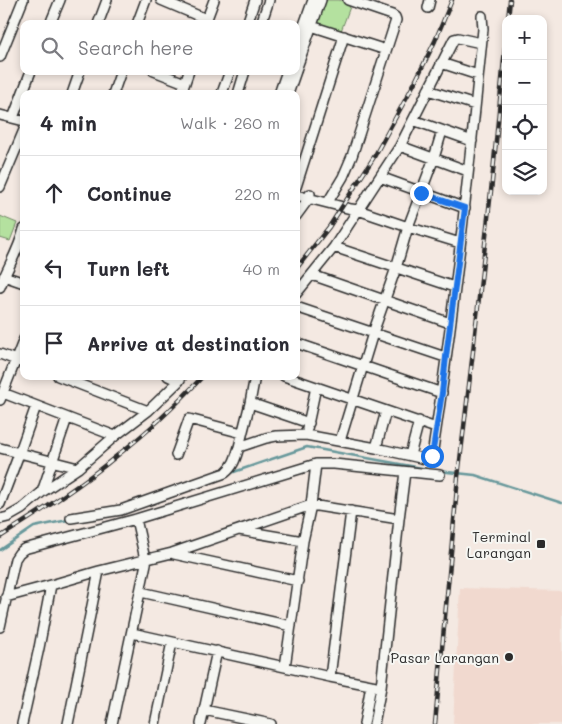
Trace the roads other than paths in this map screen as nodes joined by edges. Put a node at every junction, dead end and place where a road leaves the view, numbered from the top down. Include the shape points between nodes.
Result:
1 (23, 0) edge
2 (60, 0) edge
3 (102, 0) edge
4 (107, 0) edge
5 (146, 0) edge
6 (161, 0) edge
7 (214, 0) edge
8 (255, 0) edge
9 (268, 0) edge
10 (313, 0) edge
11 (320, 0) edge
12 (348, 0) edge
13 (377, 0) edge
14 (362, 2) edge
15 (374, 9) junction
16 (482, 16) dead end
17 (52, 20) edge
18 (94, 20) edge
19 (100, 20) edge
20 (138, 20) edge
21 (204, 20) edge
22 (206, 20) edge
23 (250, 20) edge
24 (262, 20) edge
25 (308, 25) junction
26 (344, 36) junction
27 (300, 40) edge
28 (481, 43) junction
29 (386, 50) junction
30 (300, 56) edge
31 (0, 58) edge
32 (441, 63) junction
33 (29, 75) edge
34 (73, 75) edge
35 (79, 75) edge
36 (120, 75) edge
37 (164, 75) edge
38 (187, 75) edge
39 (229, 75) edge
40 (244, 75) edge
41 (286, 75) edge
42 (295, 75) edge
43 (478, 75) junction
44 (185, 83) junction
45 (24, 90) edge
46 (67, 90) edge
47 (73, 90) edge
48 (115, 90) edge
49 (182, 90) edge
50 (223, 90) edge
51 (239, 90) edge
52 (280, 90) edge
53 (289, 90) edge
54 (428, 90) junction
55 (20, 100) edge
56 (475, 105) junction
57 (0, 115) edge
58 (13, 118) junction
59 (20, 120) edge
60 (413, 120) junction
61 (442, 131) junction
62 (20, 140) edge
63 (472, 141) junction
64 (400, 146) junction
65 (434, 158) junction
66 (468, 171) junction
67 (300, 175) edge
68 (380, 177) junction
69 (0, 187) edge
70 (300, 190) edge
71 (421, 193) junction
72 (300, 196) edge
73 (312, 197) junction
74 (328, 202) junction
75 (465, 208) junction
76 (300, 211) edge
77 (355, 211) junction
78 (407, 229) junction
79 (20, 244) edge
80 (460, 245) junction
81 (334, 247) junction
82 (396, 268) junction
83 (312, 275) junction
84 (4, 276) junction
85 (20, 282) edge
86 (0, 287) edge
87 (454, 287) junction
88 (300, 289) edge
89 (384, 301) junction
90 (300, 308) edge
91 (450, 323) junction
92 (373, 333) junction
93 (300, 344) edge
94 (0, 354) edge
95 (446, 357) junction
96 (20, 362) edge
97 (363, 366) junction
98 (69, 380) edge
99 (178, 380) edge
100 (254, 380) edge
101 (296, 380) edge
102 (316, 387) junction
103 (442, 393) junction
104 (1, 396) edge
105 (352, 399) junction
106 (250, 403) junction
107 (36, 406) junction
108 (148, 410) junction
109 (386, 411) junction
110 (67, 418) junction
111 (419, 421) junction
112 (309, 423) junction
113 (436, 428) junction
114 (242, 433) junction
115 (306, 435) junction
116 (115, 436) junction
117 (340, 441) junction
118 (239, 447) junction
119 (0, 448) edge
120 (376, 448) junction
121 (19, 454) junction
122 (176, 454) dead end
123 (410, 454) junction
124 (52, 462) junction
125 (316, 464) junction
126 (78, 468) junction
127 (405, 472) junction
128 (440, 475) dead end
129 (42, 492) junction
130 (0, 504) edge
131 (311, 505) junction
132 (351, 511) junction
133 (71, 518) dead end
134 (399, 518) junction
135 (0, 519) edge
136 (136, 519) junction
137 (238, 530) junction
138 (303, 541) junction
139 (172, 553) junction
140 (146, 559) junction
141 (99, 570) junction
142 (298, 581) junction
143 (52, 585) junction
144 (141, 592) junction
145 (6, 597) junction
146 (291, 626) junction
147 (0, 627) edge
148 (132, 633) junction
149 (172, 642) junction
150 (217, 651) junction
151 (285, 667) junction
152 (330, 677) junction
153 (376, 686) junction
154 (204, 710) junction
155 (22, 724) edge
156 (68, 724) edge
157 (112, 724) edge
158 (155, 724) edge
159 (201, 724) edge
160 (271, 724) edge
161 (364, 724) edge
162 (374, 724) edge

1 - 31 street
2 - 17 street
3 - 18 street
4 - 19 street
5 - 20 street
6 - 21 street
7 - 22 street
8 - 23 street
9 - 24 street
10 - 25 street
11 - 25 street
12 - 14 street
13 - 15 street
14 - 15 street
15 - 29 street via 396,20
16 - 28 street
25 - 26 street
25 - 27 street
25 - 30 street
26 - 29 street
26 - 67 street
28 - 32 street via 454,39
28 - 43 street
29 - 74 street via 352,156
32 - 43 street
32 - 54 street
33 - 45 street
34 - 46 street
35 - 47 street
36 - 48 street
37 - 44 street
38 - 44 street
39 - 50 street
40 - 51 street
41 - 52 street
42 - 53 street
43 - 56 street
44 - 49 street
54 - 56 street
54 - 60 street
55 - 58 street
56 - 63 street
57 - 58 street
58 - 59 street
60 - 61 street
60 - 64 street
61 - 63 street
61 - 65 street
62 - 69 street
63 - 66 street
64 - 65 street
64 - 68 street
65 - 66 street
65 - 71 street
66 - 75 street
68 - 71 street
68 - 77 street
70 - 73 street
71 - 75 street
71 - 78 street
72 - 73 street
73 - 74 street
73 - 76 street
74 - 77 street
75 - 80 street
77 - 78 street
77 - 81 street
78 - 80 street
78 - 82 street
79 - 84 street
80 - 87 street
81 - 82 street
81 - 83 street
82 - 87 street
82 - 89 street
83 - 88 street
83 - 89 street
84 - 85 street
84 - 86 street
87 - 91 street
89 - 91 street
89 - 92 street
90 - 92 street
91 - 95 street
92 - 95 street
92 - 97 street
93 - 97 street
94 - 96 street
95 - 103 street
96 - 104 street
97 - 103 street
97 - 105 street
98 - 108 street
99 - 108 street
100 - 106 street
101 - 102 street
102 - 105 street
102 - 112 street
103 - 113 street
104 - 107 street
105 - 109 street
105 - 117 street
106 - 112 street
106 - 114 street
107 - 110 street
107 - 121 street
108 - 116 street
109 - 111 street
109 - 120 street
110 - 116 street
110 - 124 street
111 - 113 street
111 - 123 street
112 - 115 street
113 - 123 street via 432,456 425,459
114 - 118 street
114 - 122 street via 189,419
115 - 117 street
115 - 118 street via 276,436
116 - 126 street
117 - 120 street
118 - 133 street via 233,464 225,473 122,510
119 - 121 street
120 - 123 street
121 - 124 street
121 - 130 street
124 - 126 street
124 - 129 street
125 - 127 street
125 - 131 street
125 - 136 street
126 - 129 street
127 - 128 street
127 - 134 street
129 - 135 street via 22,509
131 - 132 street
131 - 137 street
131 - 138 street
132 - 134 street
132 - 152 street
134 - 153 street
136 - 140 street
136 - 145 street via 24,549 15,559
137 - 138 street
137 - 139 street
138 - 142 street
139 - 140 street
139 - 142 street
140 - 141 street
140 - 144 street
141 - 143 street
141 - 156 street
142 - 146 street
143 - 145 street
143 - 155 street
144 - 146 street
144 - 148 street
145 - 147 street
146 - 151 street
148 - 149 street
148 - 157 street
149 - 150 street
149 - 158 street
150 - 151 street
150 - 154 street
151 - 152 street
152 - 153 street
153 - 161 street
153 - 162 street
154 - 159 street
154 - 160 street

